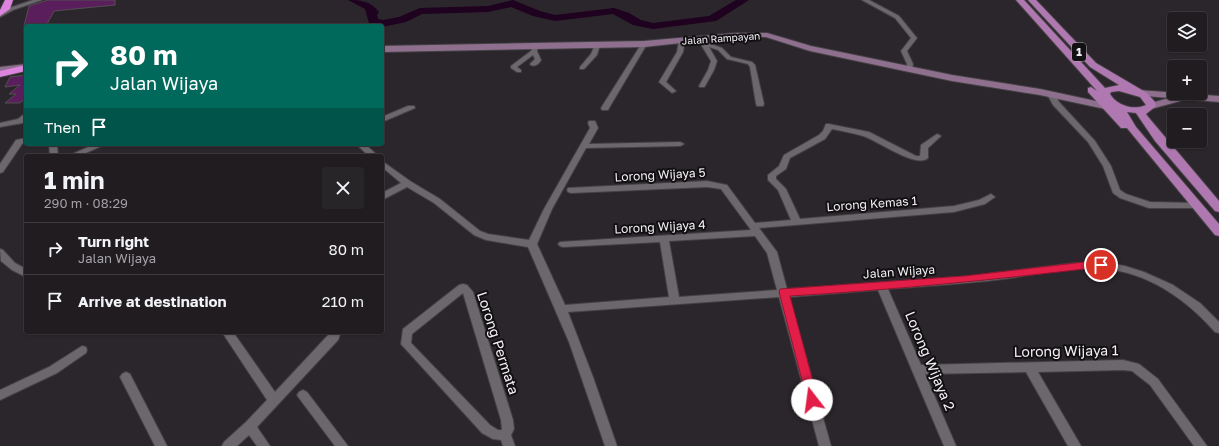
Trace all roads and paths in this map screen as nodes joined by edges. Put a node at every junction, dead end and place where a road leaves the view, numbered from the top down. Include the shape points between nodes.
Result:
1 (39, 0) edge
2 (865, 0) edge
3 (1020, 0) edge
4 (1025, 0) edge
5 (1032, 0) edge
6 (8, 3) edge
7 (0, 15) edge
8 (682, 41) junction
9 (701, 41) junction
10 (644, 44) junction
11 (597, 45) junction
12 (1060, 45) junction
13 (384, 49) edge
14 (535, 49) junction
15 (533, 64) dead end
16 (0, 65) edge
17 (24, 67) edge
18 (24, 67) edge
19 (24, 68) edge
20 (582, 68) dead end
21 (910, 69) junction
22 (0, 70) edge
23 (519, 71) dead end
24 (0, 74) edge
25 (702, 86) dead end
26 (672, 91) dead end
27 (1137, 92) junction
28 (1051, 94) junction
29 (1100, 94) junction
30 (1167, 95) edge
31 (1207, 98) edge
32 (1078, 99) junction
33 (1219, 99) edge
34 (1174, 100) edge
35 (760, 104) dead end
36 (1105, 106) junction
37 (1119, 106) junction
38 (1150, 107) junction
39 (411, 108) dead end
40 (605, 108) dead end
41 (24, 118) edge
42 (384, 119) edge
43 (592, 123) dead end
44 (0, 125) edge
45 (937, 136) dead end
46 (1139, 136) junction
47 (24, 141) edge
48 (680, 144) dead end
49 (97, 146) edge
50 (362, 146) edge
51 (584, 146) junction
52 (77, 154) edge
53 (372, 154) edge
54 (384, 165) edge
55 (0, 170) edge
56 (407, 183) junction
57 (571, 190) dead end
58 (384, 196) edge
59 (991, 197) dead end
60 (1195, 206) junction
61 (1219, 208) edge
62 (796, 221) junction
63 (755, 230) junction
64 (1219, 232) edge
65 (664, 238) junction
66 (532, 244) junction
67 (563, 244) dead end
68 (0, 252) edge
69 (24, 272) edge
70 (882, 287) junction
71 (784, 292) junction
72 (674, 300) junction
73 (561, 308) junction
74 (1219, 329) edge
75 (228, 334) edge
76 (335, 334) edge
77 (82, 350) dead end
78 (1030, 367) junction
79 (918, 370) junction
80 (126, 377) dead end
81 (303, 394) dead end
82 (0, 395) edge
83 (274, 400) junction
84 (250, 426) junction
85 (507, 441) edge
86 (161, 446) edge
87 (228, 446) edge
88 (264, 446) edge
89 (342, 446) edge
90 (611, 446) edge
91 (825, 446) edge
92 (950, 446) edge
93 (1075, 446) edge
94 (1201, 446) edge

1 - 7 street
2 - 21 street via 897,17 914,38 904,51
3 - 12 main road, 1
4 - 12 main road via 1061,40
5 - 27 main road, 1 via 1083,56
6 - 7 highway
8 - 9 street, Jalan Rampayan
8 - 10 street, Jalan Rampayan
8 - 26 street via 680,52 662,82
9 - 21 street, Jalan Rampayan via 736,35 767,35 810,48
9 - 25 street via 714,61
9 - 35 street via 720,49 729,58 753,66
10 - 11 street, Jalan Rampayan
10 - 40 street
11 - 14 street, Jalan Rampayan
11 - 20 street via 594,55
12 - 29 main road via 1087,86
13 - 14 street, Jalan Rampayan
14 - 15 street via 538,60
14 - 23 street via 514,66 514,69
16 - 17 highway
18 - 22 street
19 - 24 highway
21 - 28 street, Jalan Rampayan
27 - 29 main road via 1114,88
27 - 30 street
27 - 38 main road, 1 via 1149,100
28 - 32 street, Jalan Rampayan
28 - 60 street via 1061,109 1091,141 1107,166 1116,191 1141,204
29 - 32 street, Jalan Rampayan
29 - 36 main road
29 - 37 main road
31 - 33 street
32 - 36 street, Jalan Rampayan
34 - 38 street
36 - 46 main road
37 - 38 main road via 1136,110
37 - 46 main road
38 - 61 main road via 1141,113 1144,119
39 - 42 street
41 - 44 street
43 - 51 street via 594,128
45 - 62 street via 924,147 925,155 921,159 910,157 866,134 829,126 822,137 787,157 783,167 772,175 772,180 782,189
46 - 60 main road
47 - 55 street via 19,142
48 - 51 street
49 - 52 street
50 - 53 street
51 - 66 street via 548,209
54 - 56 street
56 - 58 street
56 - 66 street via 437,201 477,233 486,237
57 - 63 street, Lorong Wijaya 5 via 719,185 733,198
59 - 62 street, Lorong Kemas 1 via 954,209
60 - 64 main road
62 - 63 street, Lorong Kemas 1
63 - 65 street, Lorong Wijaya 4
63 - 71 street, Lorong Wijaya 5 via 772,252
65 - 67 street, Lorong Wijaya 4
65 - 72 street
66 - 73 street
68 - 69 street via 18,270
70 - 71 street, Jalan Wijaya
70 - 74 street, Jalan Wijaya via 1093,265 1110,266 1135,272 1175,290 1192,301
70 - 79 street, Lorong Wijaya 2
71 - 72 street, Jalan Wijaya
71 - 91 street, Lorong Wijaya 5
72 - 73 street, Jalan Wijaya
73 - 90 street via 596,398
75 - 83 street
76 - 83 street
77 - 82 street via 53,370
78 - 79 street, Lorong Wijaya 1
78 - 93 street
78 - 94 street, Lorong Wijaya 1 via 1135,367 1154,382
79 - 92 street, Lorong Wijaya 2
80 - 86 street
81 - 89 street
83 - 84 street
84 - 87 street
84 - 88 street
85 - 85 street, Lorong Permata via 507,420 468,292 463,288 407,332 406,344 486,429

